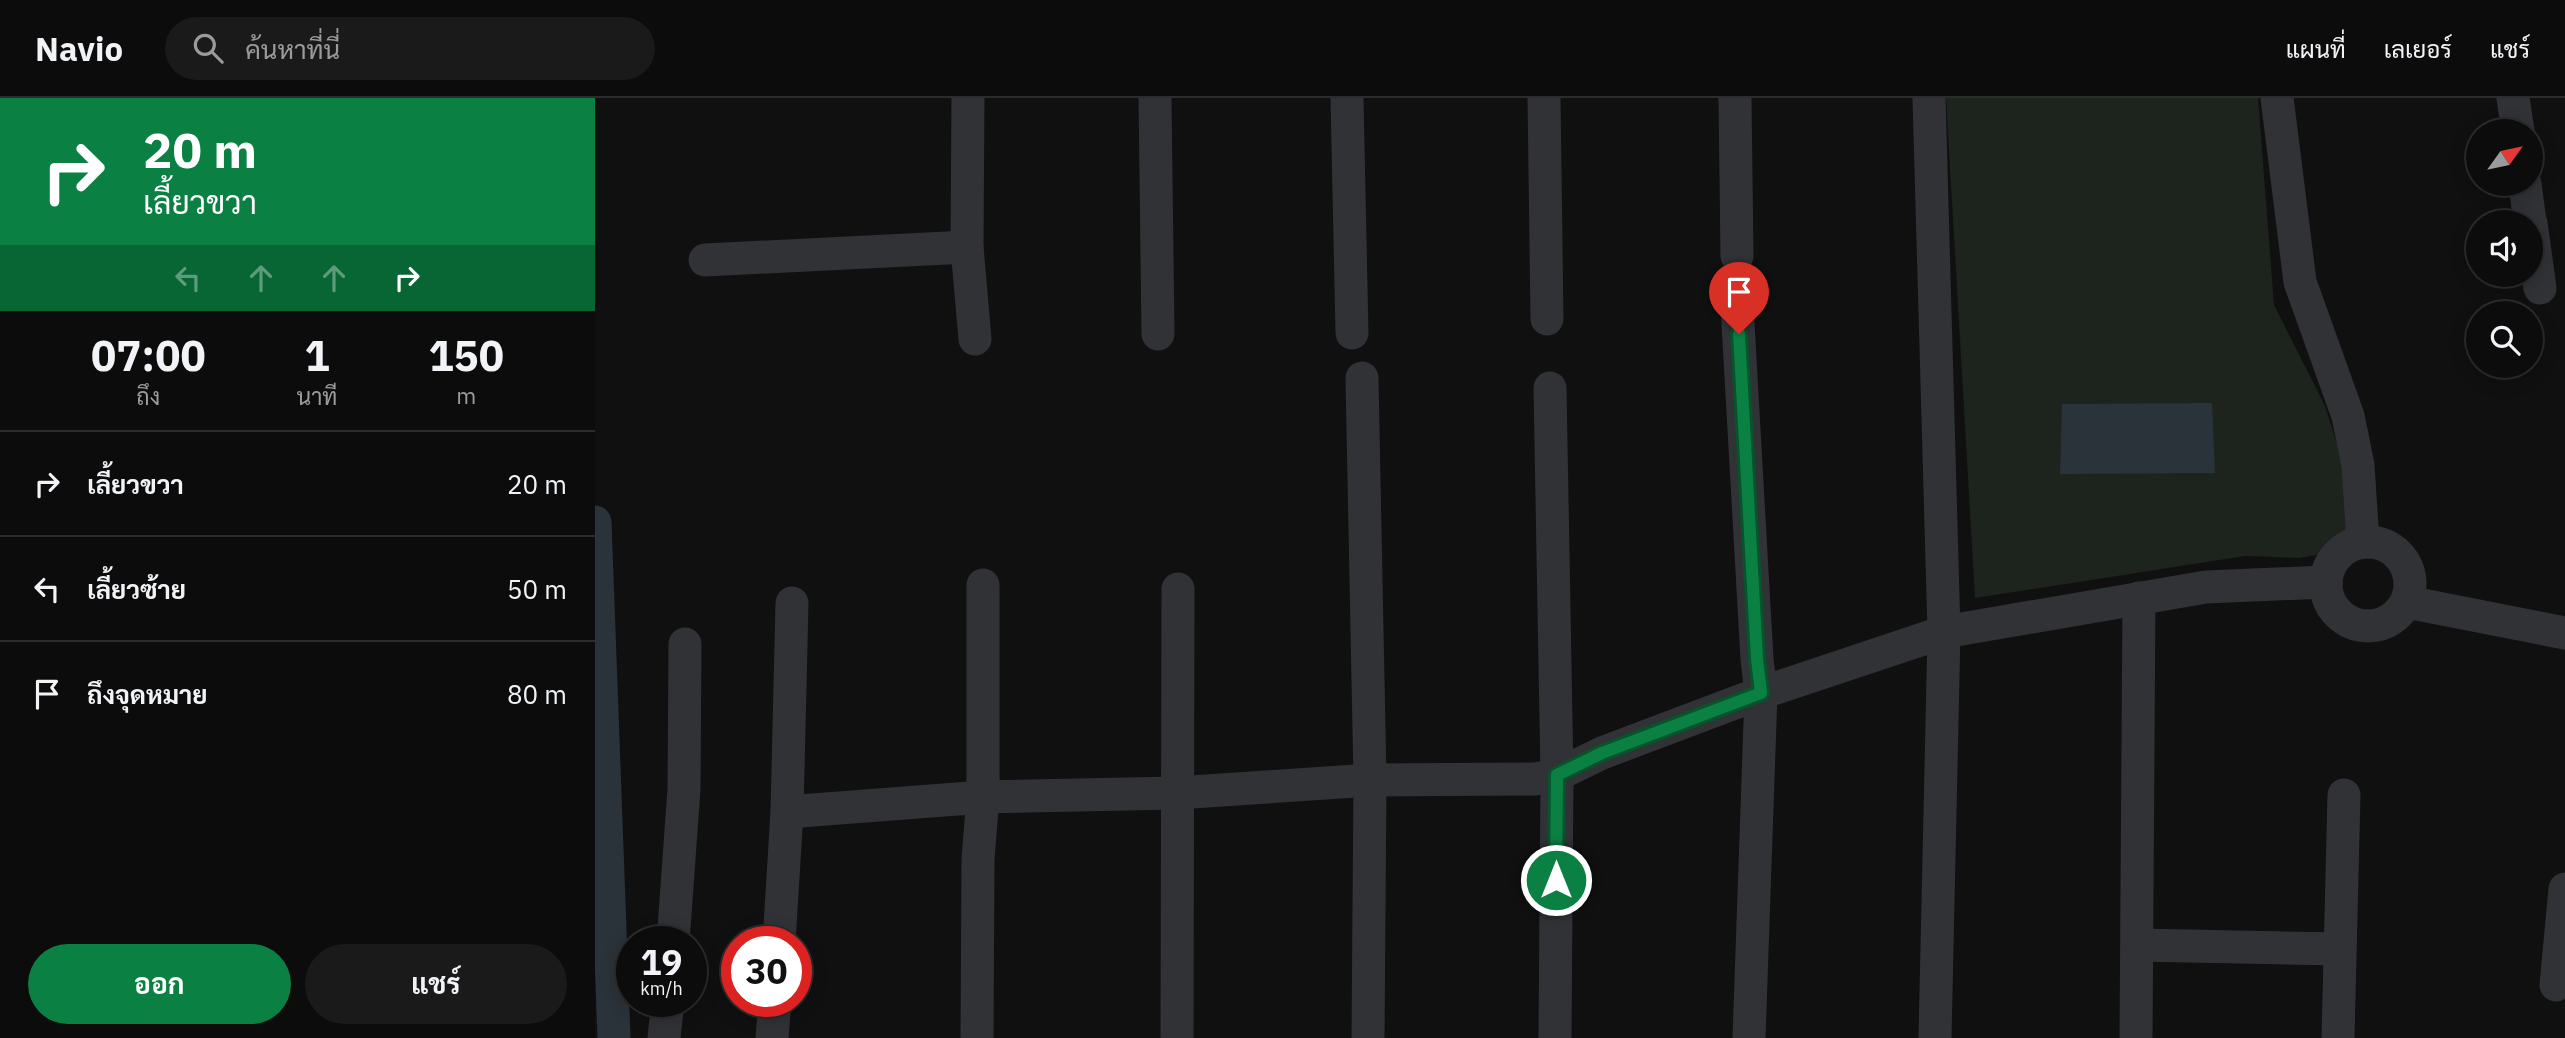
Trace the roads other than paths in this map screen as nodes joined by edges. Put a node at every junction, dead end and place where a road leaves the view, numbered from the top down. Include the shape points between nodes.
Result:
1 (968, 98) edge
2 (1155, 98) edge
3 (1347, 98) edge
4 (1543, 98) edge
5 (1735, 98) edge
6 (1929, 98) edge
7 (2277, 98) edge
8 (2513, 98) edge
9 (2516, 119) edge
10 (967, 247) junction
11 (1737, 256) dead end
12 (705, 260) dead end
13 (1737, 306) dead end
14 (1547, 319) dead end
15 (1352, 333) dead end
16 (1158, 334) dead end
17 (975, 339) dead end
18 (1362, 378) dead end
19 (1550, 388) dead end
20 (2363, 542) junction
21 (2326, 582) junction
22 (983, 585) dead end
23 (1178, 589) dead end
24 (2139, 598) junction
25 (2407, 602) junction
26 (792, 603) dead end
27 (1944, 632) junction
28 (2565, 633) edge
29 (685, 645) dead end
30 (1761, 693) junction
31 (1557, 775) junction
32 (1370, 780) junction
33 (1177, 793) junction
34 (2344, 795) dead end
35 (983, 797) junction
36 (787, 811) junction
37 (2565, 890) edge
38 (674, 926) edge
39 (780, 926) edge
40 (2138, 945) junction
41 (2339, 949) junction
42 (2556, 985) dead end
43 (666, 1017) edge
44 (774, 1017) edge
45 (664, 1038) edge
46 (772, 1038) edge
47 (977, 1038) edge
48 (1177, 1038) edge
49 (1368, 1038) edge
50 (1555, 1038) edge
51 (1749, 1038) edge
52 (1935, 1038) edge
53 (2136, 1038) edge
54 (2338, 1038) edge

1 - 10 street
2 - 16 street
3 - 15 street
4 - 14 street
5 - 11 street
6 - 27 street
7 - 20 street via 2300,282 2349,416 2358,465
8 - 9 street
10 - 12 street
10 - 17 street
13 - 30 street
18 - 32 street
19 - 31 street
20 - 21 street via 2335,559
20 - 25 street via 2384,545 2402,559 2410,580
21 - 24 street via 2206,587
21 - 25 street via 2333,607 2363,626 2380,625 2396,616
22 - 35 street
23 - 33 street
24 - 27 street
24 - 40 street
25 - 28 street
26 - 36 street
27 - 30 street
27 - 52 street
29 - 38 street via 684,789
30 - 31 street via 1602,753
30 - 51 street
31 - 32 street
31 - 50 street
32 - 33 street
32 - 49 street
33 - 35 street
33 - 48 street
34 - 41 street
35 - 36 street
35 - 47 street
36 - 39 street
37 - 42 street
40 - 41 street
40 - 53 street
41 - 54 street
43 - 45 street
44 - 46 street

